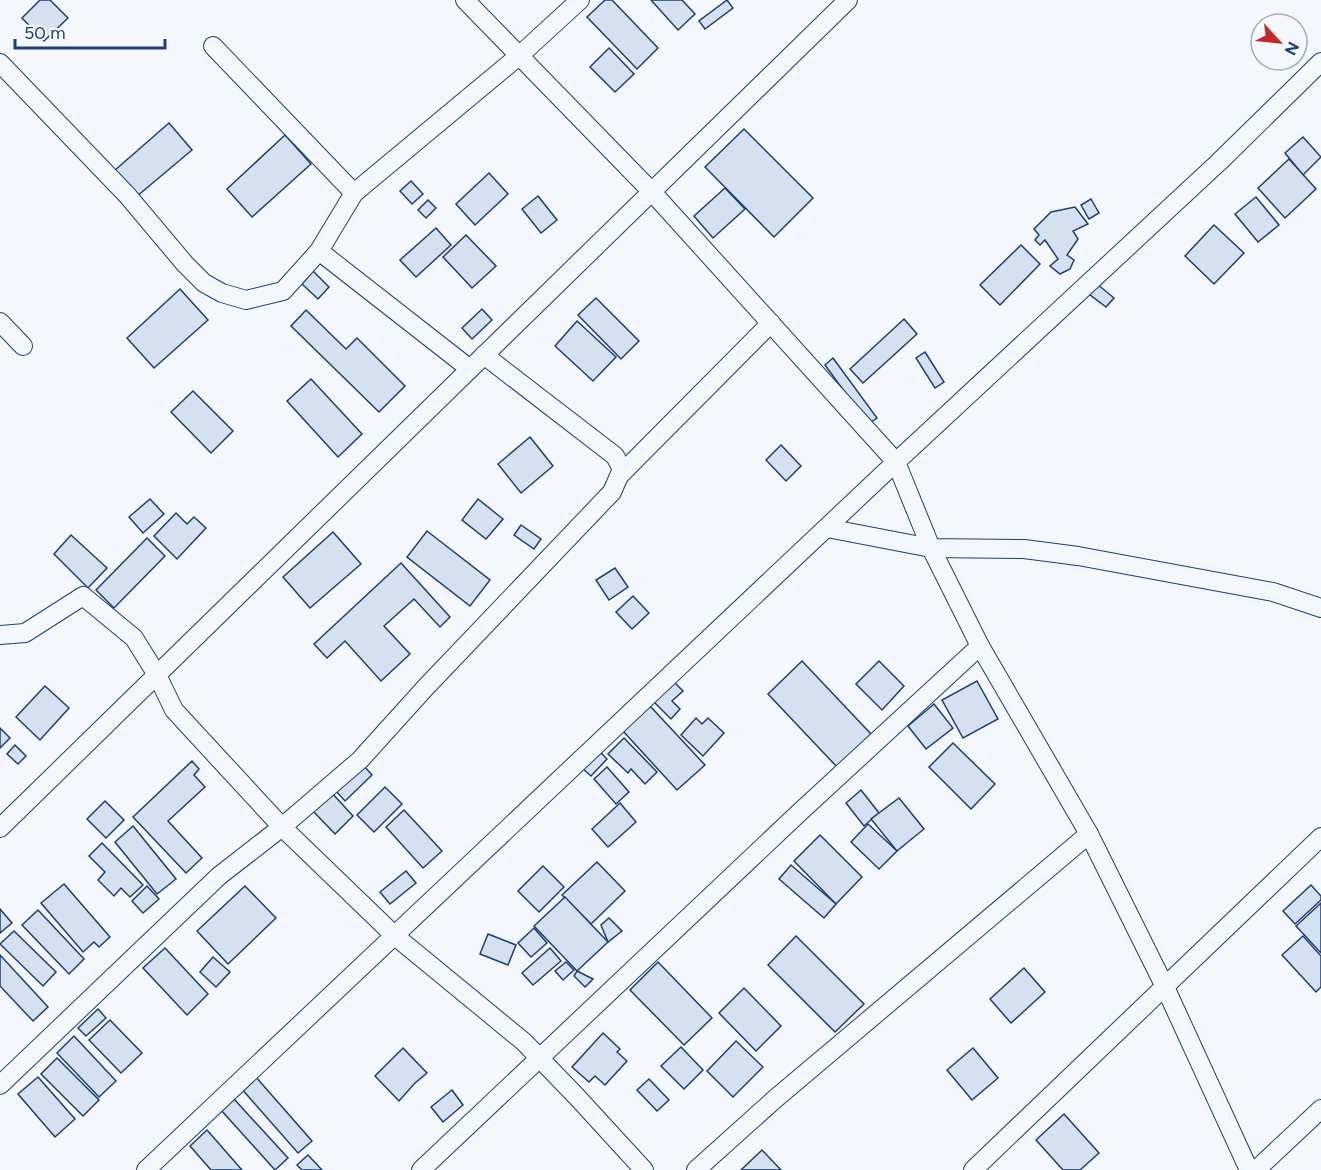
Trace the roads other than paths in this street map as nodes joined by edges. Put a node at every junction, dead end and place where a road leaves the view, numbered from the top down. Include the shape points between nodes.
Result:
1 (465, 0) edge
2 (580, 0) edge
3 (848, 0) edge
4 (213, 46) dead end
5 (519, 56) junction
6 (1321, 62) edge
7 (0, 63) edge
8 (652, 192) junction
9 (354, 193) junction
10 (319, 251) junction
11 (0, 322) edge
12 (771, 323) junction
13 (23, 346) dead end
14 (484, 355) junction
15 (470, 369) junction
16 (896, 462) junction
17 (620, 475) junction
18 (827, 528) junction
19 (931, 548) junction
20 (1321, 608) edge
21 (0, 635) edge
22 (980, 646) junction
23 (158, 675) junction
24 (282, 826) junction
25 (0, 828) edge
26 (1089, 834) junction
27 (1321, 837) edge
28 (395, 936) junction
29 (1165, 987) junction
30 (539, 1058) junction
31 (0, 1085) edge
32 (1321, 1108) edge
33 (146, 1170) edge
34 (421, 1170) edge
35 (644, 1170) edge
36 (696, 1170) edge
37 (973, 1170) edge
38 (1249, 1170) edge
39 (1256, 1170) edge

1 - 5 street
2 - 5 street
3 - 8 street
4 - 9 street
5 - 8 street
5 - 9 street
6 - 16 street
7 - 10 street via 127,195 204,283 246,300 283,291
8 - 12 street
8 - 14 street
9 - 10 street
10 - 15 street
11 - 13 street
12 - 16 street
12 - 17 street
14 - 15 street
14 - 17 street via 615,456 622,469
15 - 23 street
16 - 18 street
16 - 19 street
17 - 24 street via 612,492 360,760
18 - 19 street
18 - 28 street
19 - 20 street via 1024,549 1078,556 1273,592
19 - 22 street
21 - 23 street via 25,633 83,596 134,638
22 - 26 street
22 - 30 street
23 - 24 street via 174,710
23 - 25 street
24 - 28 street
24 - 31 street via 219,876
26 - 29 street
26 - 36 street via 774,1099
27 - 29 street
28 - 30 street
28 - 33 street
29 - 37 street
29 - 38 street
30 - 34 street
30 - 35 street
32 - 39 street

